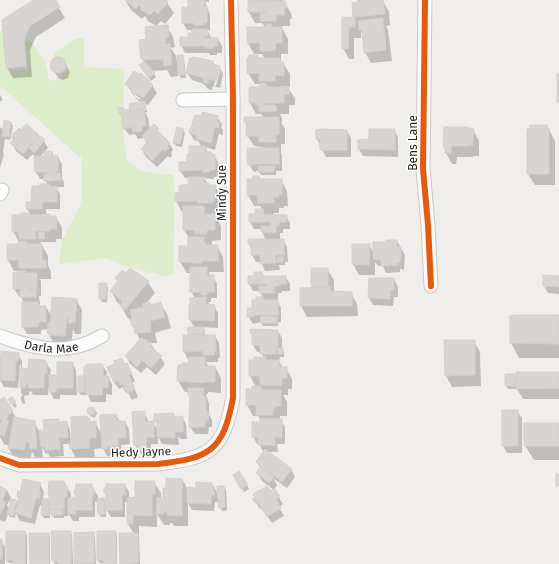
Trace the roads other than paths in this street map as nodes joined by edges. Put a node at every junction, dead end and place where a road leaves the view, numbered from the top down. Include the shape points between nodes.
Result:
1 (231, 0) edge
2 (425, 0) edge
3 (233, 99) junction
4 (183, 100) dead end
5 (431, 286) dead end
6 (0, 336) edge
7 (102, 336) dead end
8 (234, 385) joint
9 (0, 458) edge

1 - 3 street, Mindy Sue
2 - 5 street, Bens Lane via 423,169
3 - 4 street
3 - 8 street, Mindy Sue
6 - 7 street, Darla Mae via 21,344 56,349 81,347
8 - 9 street, Hedy Jayne via 227,426 220,440 205,454 193,458 158,464 19,465

